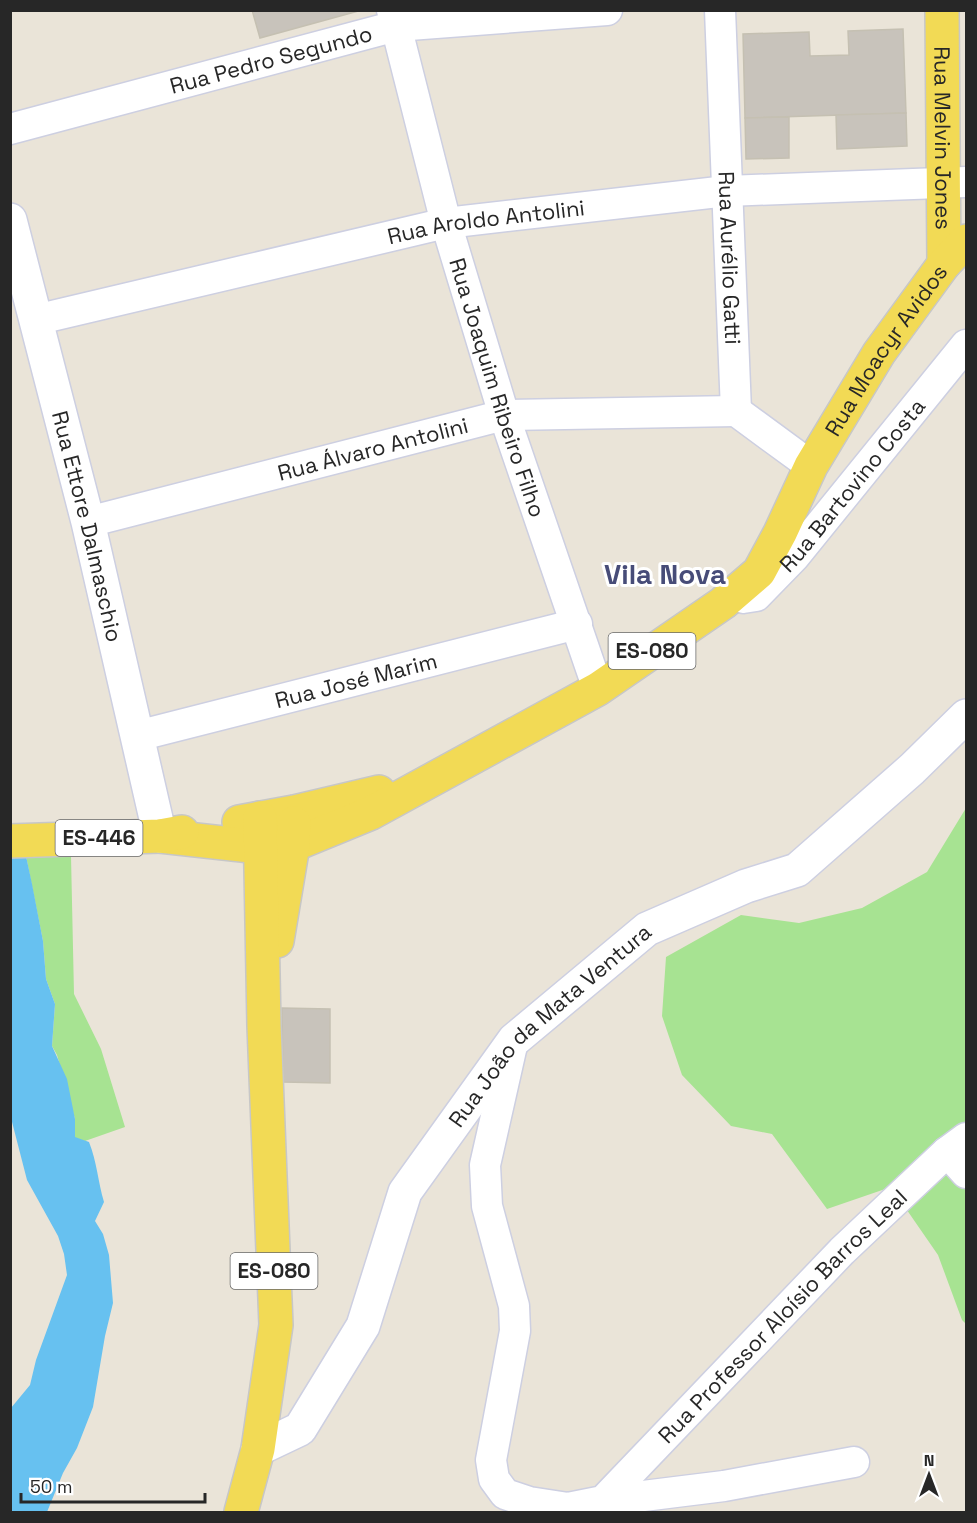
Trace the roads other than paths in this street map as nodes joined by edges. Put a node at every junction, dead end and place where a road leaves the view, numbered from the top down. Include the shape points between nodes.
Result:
1 (607, 10) edge
2 (720, 10) edge
3 (942, 10) edge
4 (394, 18) edge
5 (10, 129) edge
6 (956, 183) edge
7 (727, 191) junction
8 (10, 220) edge
9 (446, 223) junction
10 (966, 241) edge
11 (944, 264) junction
12 (35, 320) junction
13 (966, 345) edge
14 (736, 411) junction
15 (504, 415) junction
16 (811, 466) junction
17 (88, 522) junction
18 (723, 603) junction
19 (577, 624) junction
20 (598, 689) junction
21 (966, 716) edge
22 (137, 736) junction
23 (435, 778) junction
24 (294, 812) junction
25 (259, 833) junction
26 (160, 836) junction
27 (24, 841) edge
28 (292, 845) junction
29 (264, 1026) junction
30 (514, 1040) junction
31 (960, 1154) edge
32 (258, 1449) junction
33 (854, 1462) dead end
34 (603, 1501) junction
35 (241, 1512) edge

1 - 4 street, Rua Pedro Segundo
2 - 7 street, Rua Aurélio Gatti
3 - 6 main road, Rua Melvin Jones
4 - 5 street, Rua Pedro Segundo
4 - 9 street, Rua Joaquim Ribeiro Filho
6 - 7 street, Rua Aroldo Antolini
6 - 11 main road, Rua Melvin Jones
7 - 9 street, Rua Aroldo Antolini
7 - 14 street, Rua Aurélio Gatti
8 - 12 street, Rua Ettore Dalmaschio
9 - 12 street, Rua Aroldo Antolini
9 - 15 street, Rua Joaquim Ribeiro Filho
10 - 11 main road, Rua Moacyr Avidos / ES-080
11 - 16 main road, Rua Moacyr Avidos / ES-080 via 879,353
12 - 17 street, Rua Ettore Dalmaschio
13 - 18 street, Rua Bartovino Costa via 794,557 756,596
14 - 15 street, Rua Álvaro Antolini
14 - 16 street
15 - 17 street, Rua Álvaro Antolini
15 - 19 street, Rua Joaquim Ribeiro Filho
16 - 18 main road, ES-080 via 759,572
17 - 22 street, Rua Ettore Dalmaschio
18 - 20 main road, ES-080
19 - 20 street, Rua Joaquim Ribeiro Filho
19 - 22 street, Rua José Marim
20 - 23 main road, ES-080
21 - 30 street, Rua João da Mata Ventura via 797,870 746,886 647,929
22 - 26 street, Rua Ettore Dalmaschio
23 - 24 main road, ES-080
23 - 28 main road, ES-080 via 371,813
24 - 25 main road, ES-080
24 - 28 main road
25 - 26 main road, ES-446
25 - 28 main road
25 - 29 main road, ES-080
26 - 27 main road, ES-446
28 - 29 main road, ES-080
29 - 32 main road, ES-080 via 276,1325
30 - 32 street, Rua João da Mata Ventura via 405,1192 363,1326 300,1429
30 - 34 street via 485,1166 487,1206 515,1322 491,1460 495,1479 505,1494 568,1508
31 - 34 street, Rua Professor Aloísio Barros Leal via 842,1251
32 - 35 main road, ES-080
33 - 34 street via 723,1486

